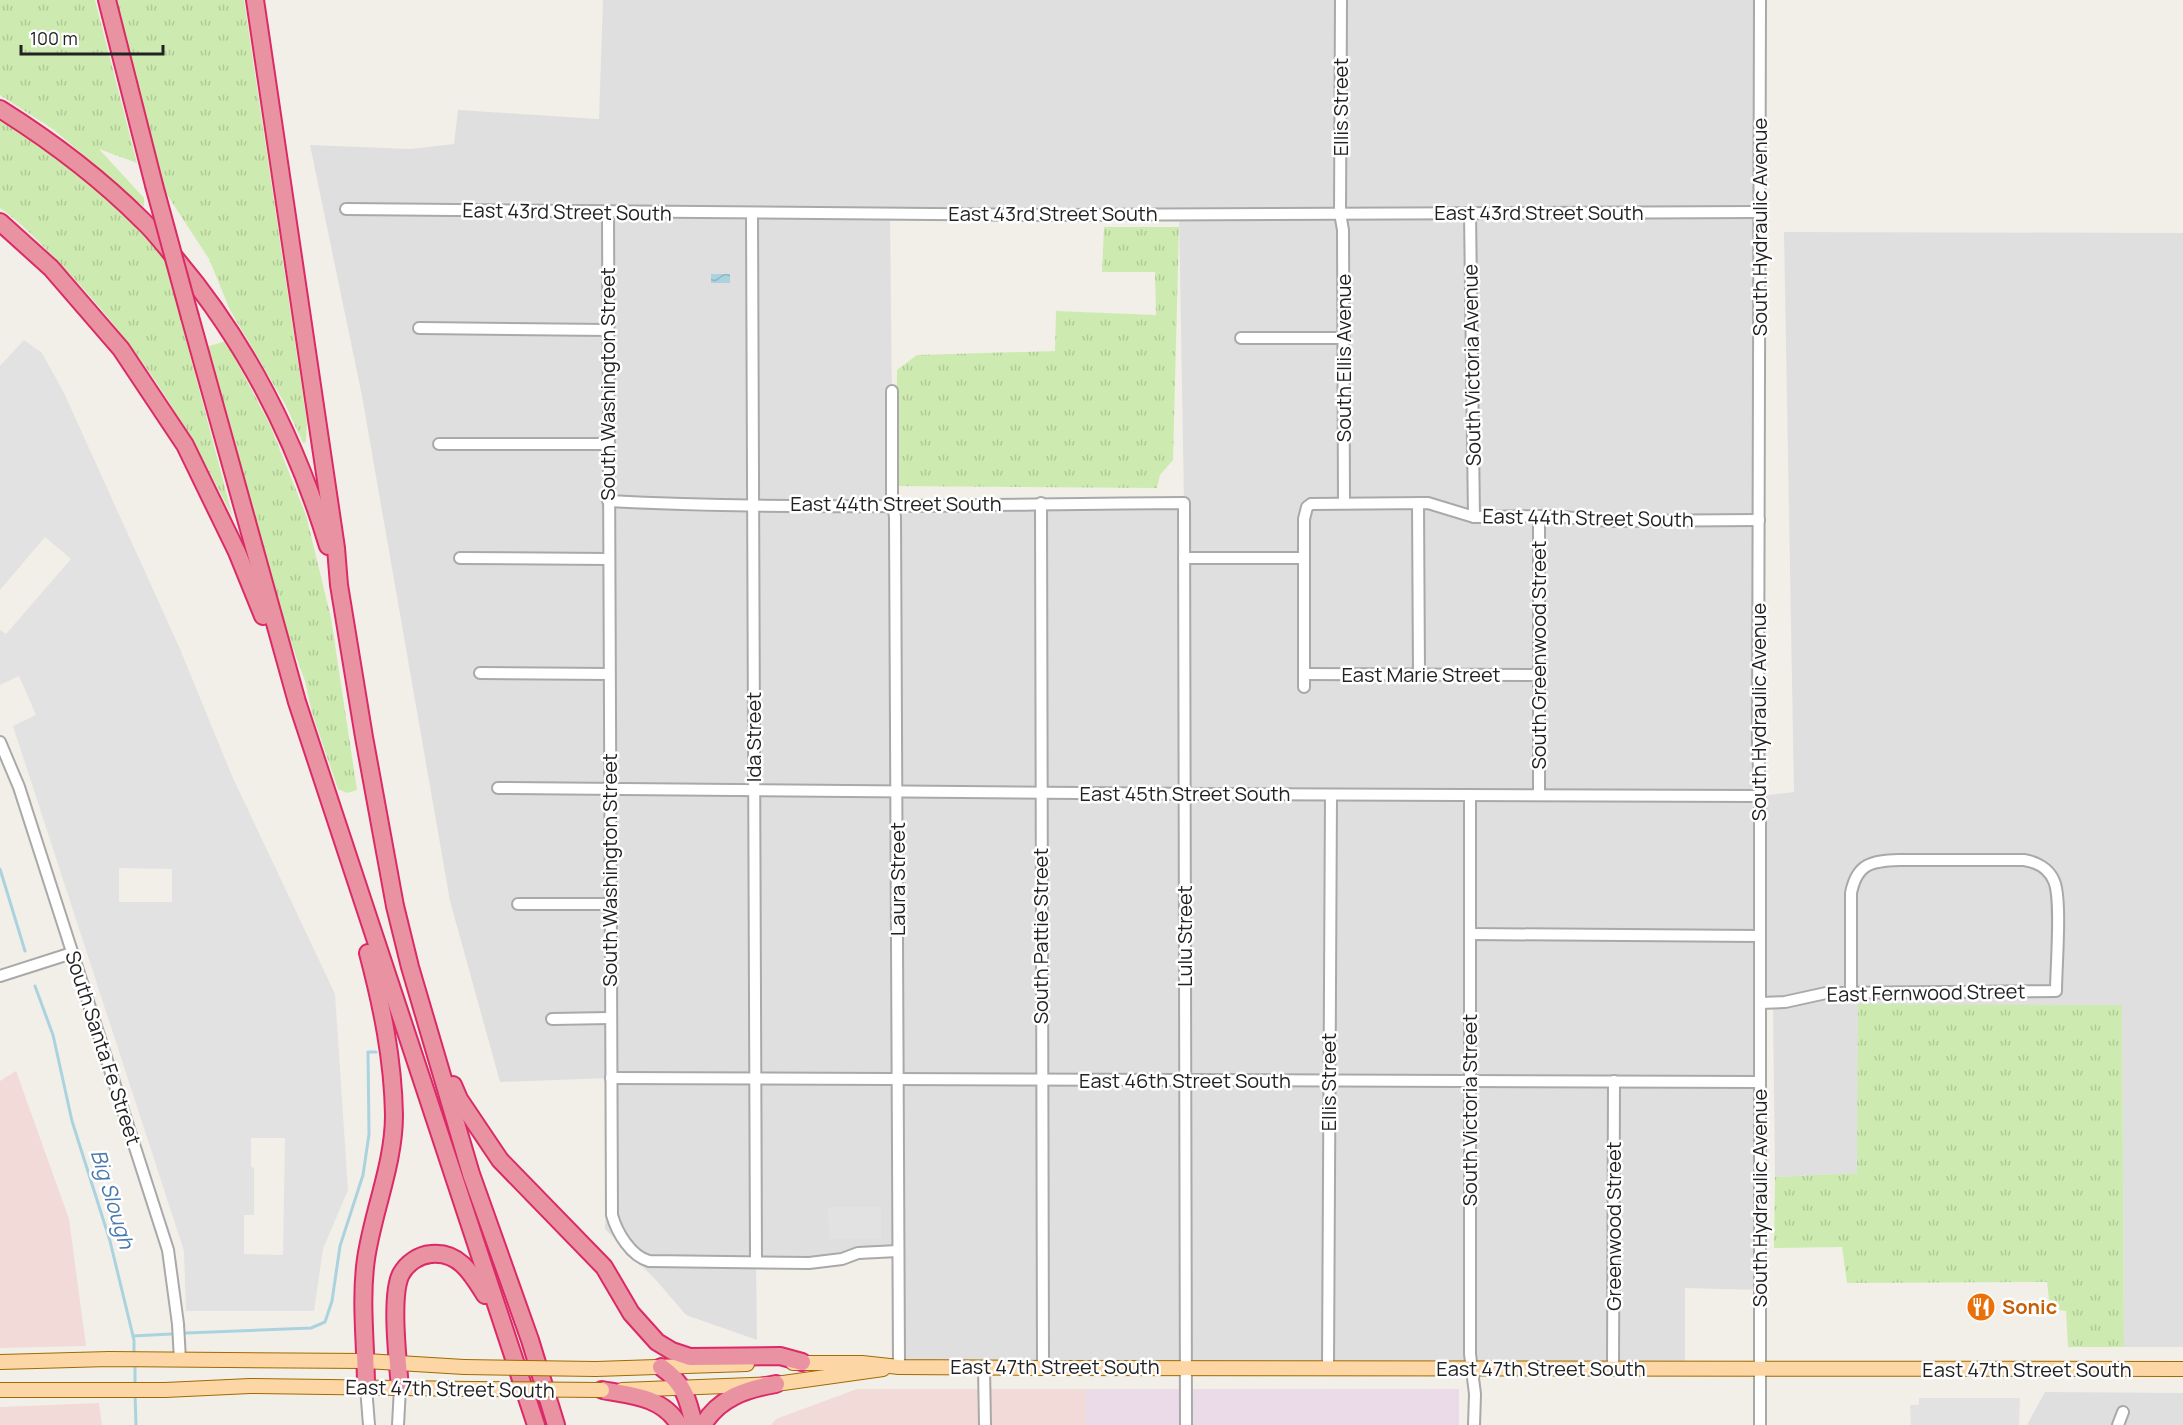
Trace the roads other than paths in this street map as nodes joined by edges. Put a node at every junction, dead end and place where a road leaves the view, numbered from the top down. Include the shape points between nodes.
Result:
1 (107, 0) edge
2 (255, 0) edge
3 (1341, 0) edge
4 (1760, 0) edge
5 (0, 109) edge
6 (346, 209) dead end
7 (1759, 212) junction
8 (608, 213) junction
9 (752, 213) junction
10 (1340, 213) junction
11 (1470, 213) junction
12 (0, 222) edge
13 (419, 328) dead end
14 (608, 330) junction
15 (1241, 338) dead end
16 (1344, 338) junction
17 (892, 391) dead end
18 (440, 444) dead end
19 (608, 444) junction
20 (608, 501) junction
21 (1344, 502) junction
22 (1041, 503) junction
23 (1184, 503) joint
24 (1418, 503) junction
25 (753, 505) junction
26 (893, 505) junction
27 (1539, 516) junction
28 (1474, 517) junction
29 (1759, 520) junction
30 (460, 558) dead end
31 (1184, 558) junction
32 (1303, 558) junction
33 (609, 559) junction
34 (339, 585) junction
35 (480, 673) dead end
36 (609, 674) junction
37 (1304, 674) junction
38 (1419, 675) junction
39 (1539, 675) junction
40 (1304, 687) dead end
41 (297, 702) junction
42 (0, 742) edge
43 (498, 788) dead end
44 (325, 789) junction
45 (609, 790) junction
46 (755, 791) junction
47 (898, 792) junction
48 (1041, 793) junction
49 (1185, 794) junction
50 (1331, 795) junction
51 (1470, 795) junction
52 (1539, 795) junction
53 (1760, 796) junction
54 (518, 904) dead end
55 (610, 904) junction
56 (1470, 934) junction
57 (1760, 936) junction
58 (72, 953) junction
59 (0, 976) edge
60 (1851, 993) junction
61 (1760, 1003) junction
62 (424, 1018) junction
63 (610, 1018) junction
64 (552, 1019) dead end
65 (611, 1078) junction
66 (755, 1079) junction
67 (897, 1080) junction
68 (1041, 1080) junction
69 (1185, 1081) junction
70 (1329, 1081) junction
71 (1470, 1081) junction
72 (1614, 1081) junction
73 (1760, 1082) junction
74 (898, 1251) junction
75 (756, 1261) junction
76 (499, 1316) junction
77 (180, 1360) junction
78 (366, 1361) junction
79 (0, 1362) edge
80 (802, 1362) junction
81 (398, 1364) junction
82 (899, 1366) junction
83 (661, 1367) junction
84 (984, 1367) junction
85 (1043, 1368) junction
86 (1186, 1368) junction
87 (1328, 1369) junction
88 (1472, 1369) junction
89 (2183, 1369) edge
90 (1614, 1370) junction
91 (1760, 1370) junction
92 (776, 1384) junction
93 (366, 1387) junction
94 (683, 1387) junction
95 (400, 1388) junction
96 (0, 1390) edge
97 (602, 1390) junction
98 (2122, 1412) dead end
99 (555, 1421) edge
100 (369, 1425) edge
101 (398, 1425) edge
102 (536, 1425) edge
103 (679, 1425) edge
104 (694, 1425) edge
105 (703, 1425) edge
106 (986, 1425) edge
107 (1186, 1425) edge
108 (1474, 1425) edge
109 (1760, 1425) edge
110 (2118, 1425) edge

1 - 41 highway, bridge via 153,185
2 - 34 highway
3 - 10 street, Ellis Street
4 - 7 street, South Hydraulic Avenue
5 - 34 highway via 79,164 144,221 220,314 285,432
6 - 8 street, East 43rd Street South
7 - 11 street, East 43rd Street South
7 - 29 street, South Hydraulic Avenue
8 - 9 street, East 43rd Street South
8 - 14 street, South Washington Street
9 - 10 street, East 43rd Street South
9 - 25 street, Ida Street
10 - 11 street, East 43rd Street South
10 - 16 street, South Ellis Avenue
11 - 28 street, South Victoria Avenue
12 - 41 highway via 51,268 121,349 185,445 237,552
13 - 14 street
14 - 19 street, South Washington Street
15 - 16 street
16 - 21 street, South Ellis Avenue
17 - 26 street, Laura Street
18 - 19 street
19 - 20 street, South Washington Street
20 - 25 street, East 44th Street South
20 - 33 street, South Washington Street
21 - 24 street, East 44th Street South
21 - 32 street, East 44th Street South via 1307,507
22 - 23 street, East 44th Street South
22 - 26 street, East 44th Street South
22 - 48 street, South Pattie Street
23 - 31 street, Lulu Street
24 - 28 street, East 44th Street South
24 - 38 street
25 - 26 street, East 44th Street South
25 - 46 street, Ida Street
26 - 47 street, Laura Street
27 - 28 street, East 44th Street South
27 - 29 street, East 44th Street South via 1609,521
27 - 39 street, South Greenwood Street
29 - 53 street, South Hydraulic Avenue
30 - 33 street
31 - 32 street
31 - 49 street, Lulu Street
32 - 37 street
33 - 36 street, South Washington Street
34 - 62 highway via 395,906
35 - 36 street
36 - 45 street, South Washington Street
37 - 38 street, East Marie Street
37 - 40 street
38 - 39 street, East Marie Street
39 - 52 street, South Greenwood Street
41 - 44 highway
42 - 58 street, South Santa Fe Street via 19,787
43 - 45 street, East 45th Street South
44 - 76 highway
44 - 78 highway via 378,991 392,1070 394,1117 388,1165 366,1260
45 - 46 street, East 45th Street South
45 - 55 street, South Washington Street
46 - 47 street, East 45th Street South
46 - 66 street, Ida Street
47 - 48 street, East 45th Street South
47 - 67 street, Laura Street
48 - 49 street, East 45th Street South
48 - 68 street, South Pattie Street
49 - 50 street, East 45th Street South
49 - 69 street, Lulu Street
50 - 51 street, East 45th Street South
50 - 70 street, Ellis Street
51 - 52 street, East 45th Street South
51 - 56 street, South Victoria Street
52 - 53 street, East 45th Street South
53 - 57 street, South Hydraulic Avenue
54 - 55 street
55 - 63 street, South Washington Street
56 - 57 street
56 - 71 street, South Victoria Street
57 - 61 street, South Hydraulic Avenue
58 - 59 street
58 - 77 street, South Santa Fe Street via 168,1250
60 - 60 street, East Fernwood Street via 1851,893 1859,871 1872,863 2024,860 2044,867 2054,881 2056,991
60 - 61 street, East Fernwood Street
61 - 73 street, South Hydraulic Avenue
62 - 80 highway via 459,1099 500,1160 604,1267 631,1312 657,1342 690,1357 780,1356
62 - 99 highway via 471,1174
63 - 64 street
63 - 65 street, South Washington Street
65 - 66 street, East 46th Street South
65 - 75 street, South Washington Street via 612,1215 635,1254 649,1261
66 - 67 street, East 46th Street South
66 - 75 street, Ida Street
67 - 68 street, East 46th Street South
67 - 74 street, Laura Street
68 - 69 street, East 46th Street South
68 - 85 street, South Pattie Street
69 - 70 street, East 46th Street South
69 - 86 street, Lulu Street
70 - 71 street, East 46th Street South
70 - 87 street, Ellis Street
71 - 72 street, East 46th Street South
71 - 88 street, South Victoria Street
72 - 73 street, East 46th Street South
72 - 90 street, Greenwood Street
73 - 91 street, South Hydraulic Avenue
74 - 75 street, South Washington Street via 858,1252 842,1259 809,1263
74 - 82 street, Laura Street
76 - 81 highway via 467,1267 454,1257 422,1255 401,1274 396,1316
76 - 102 highway
77 - 78 main road, East 47th Street South
77 - 79 main road, East 47th Street South
78 - 81 main road, East 47th Street South
78 - 93 highway
80 - 82 main road, East 47th Street South
80 - 83 main road, East 47th Street South
81 - 83 main road, East 47th Street South, bridge
81 - 95 highway
82 - 84 main road, East 47th Street South
82 - 92 main road, East 47th Street South
83 - 94 highway
84 - 85 main road, East 47th Street South
84 - 106 street
85 - 86 main road, East 47th Street South
86 - 87 main road, East 47th Street South
86 - 107 street, Lulu Street
87 - 88 main road, East 47th Street South
88 - 90 main road, East 47th Street South
88 - 108 street, South Victoria Street
89 - 91 main road, East 47th Street South
90 - 91 main road, East 47th Street South
91 - 109 street, South Hydraulic Avenue
92 - 94 main road, East 47th Street South
92 - 105 highway via 726,1400
93 - 95 main road, East 47th Street South
93 - 96 main road, East 47th Street South
93 - 100 street
94 - 97 main road, East 47th Street South
94 - 104 highway
95 - 97 main road, East 47th Street South, bridge
95 - 101 street
97 - 103 highway via 651,1400 672,1413
98 - 110 street

